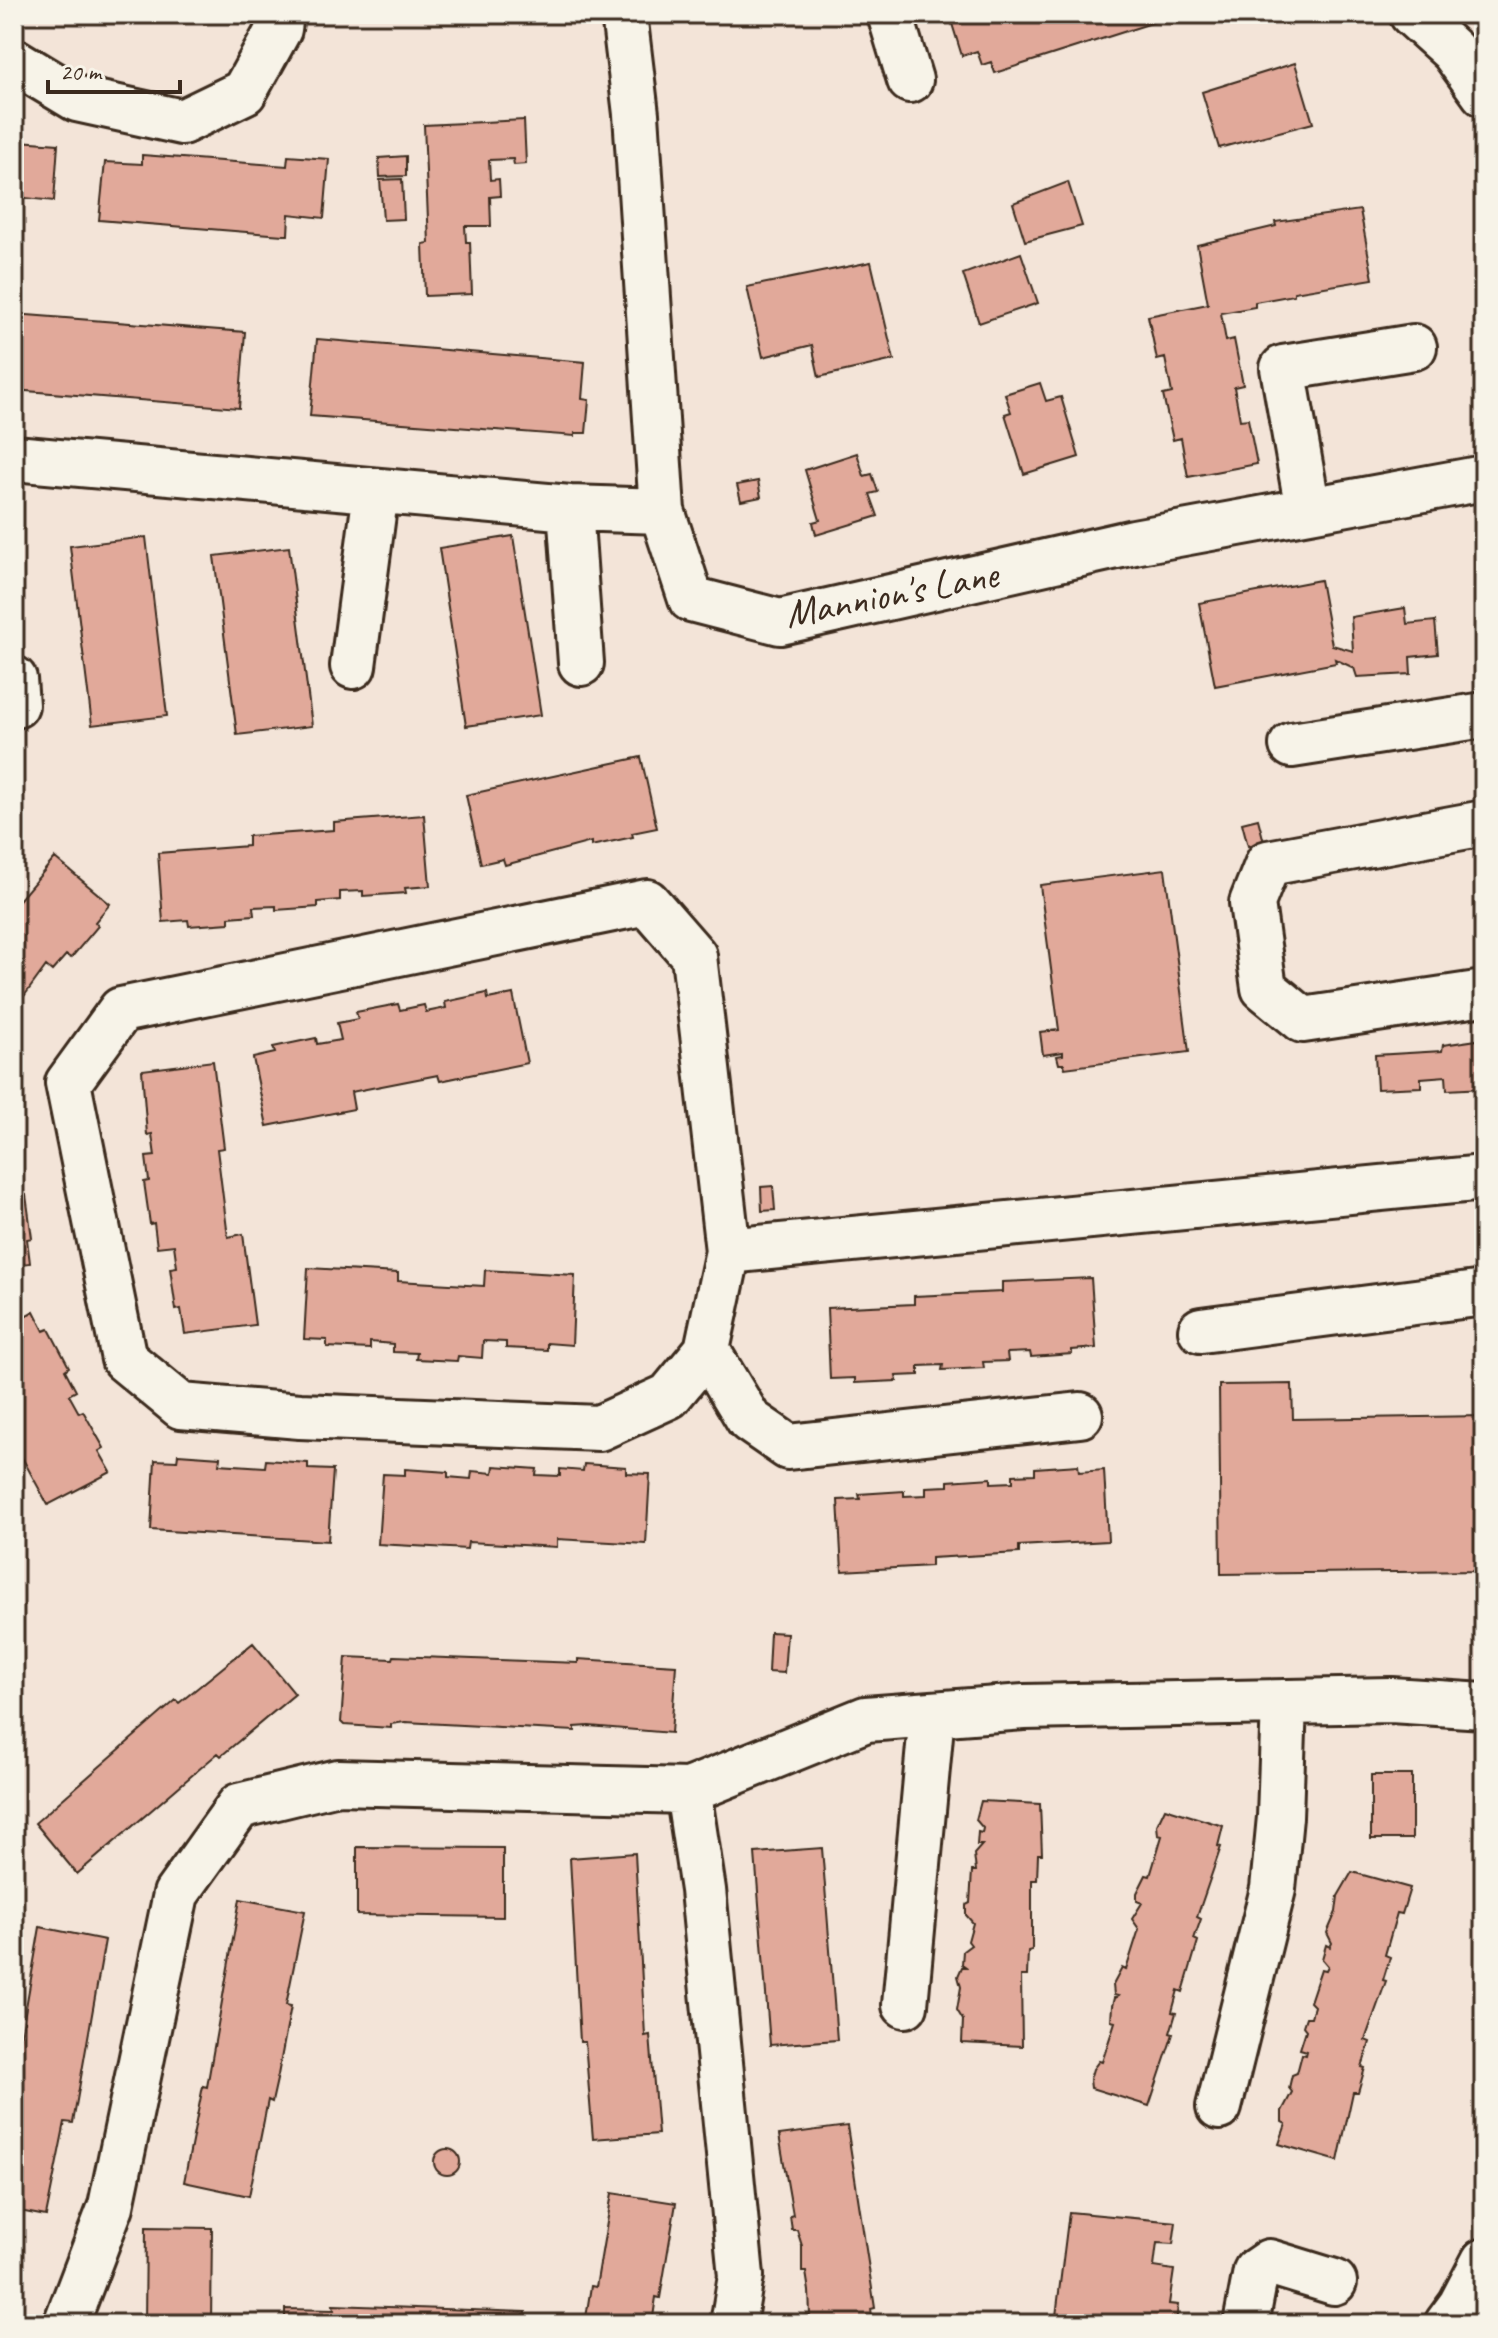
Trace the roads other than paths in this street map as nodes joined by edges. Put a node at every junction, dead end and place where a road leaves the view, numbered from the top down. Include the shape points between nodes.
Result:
1 (281, 14) edge
2 (624, 14) edge
3 (890, 14) edge
4 (1412, 14) edge
5 (14, 61) edge
6 (910, 80) dead end
7 (1484, 94) edge
8 (1414, 347) dead end
9 (14, 458) edge
10 (1484, 478) edge
11 (376, 491) junction
12 (570, 508) junction
13 (1308, 510) junction
14 (662, 511) junction
15 (581, 663) dead end
16 (353, 666) dead end
17 (1484, 715) edge
18 (1292, 745) dead end
19 (1484, 823) edge
20 (1484, 993) edge
21 (1484, 1178) edge
22 (728, 1251) junction
23 (1484, 1293) edge
24 (1201, 1330) dead end
25 (707, 1350) junction
26 (1080, 1415) dead end
27 (1284, 1702) junction
28 (1484, 1706) edge
29 (932, 1714) junction
30 (688, 1791) junction
31 (905, 2005) dead end
32 (1219, 2107) dead end
33 (1484, 2261) edge
34 (1334, 2282) dead end
35 (1454, 2314) edge
36 (66, 2324) edge
37 (733, 2324) edge
38 (1246, 2324) edge

1 - 5 street via 279,29 244,92 182,122 77,99
2 - 14 street, Mannion's Lane via 636,114
3 - 6 street
4 - 7 street via 1453,51
8 - 13 street via 1283,368
9 - 11 street
10 - 13 street, Mannion's Lane
11 - 12 street
11 - 16 street
12 - 14 street
12 - 15 street
13 - 14 street, Mannion's Lane via 1134,542 780,622 691,599
17 - 18 street
19 - 20 street via 1268,863 1252,903 1264,988 1303,1020
21 - 22 street
22 - 25 street
22 - 25 street via 694,956 647,902 121,1010 68,1083 124,1359 181,1406 599,1428 669,1396
23 - 24 street
25 - 26 street via 749,1420 788,1447
27 - 28 street via 1391,1700
27 - 29 street
27 - 32 street via 1273,1889
29 - 30 street via 866,1719
29 - 31 street
30 - 36 street via 338,1782 239,1806 176,1894 111,2206
30 - 37 street via 703,1890 741,2276
33 - 35 street
34 - 38 street via 1269,2262 1256,2271

